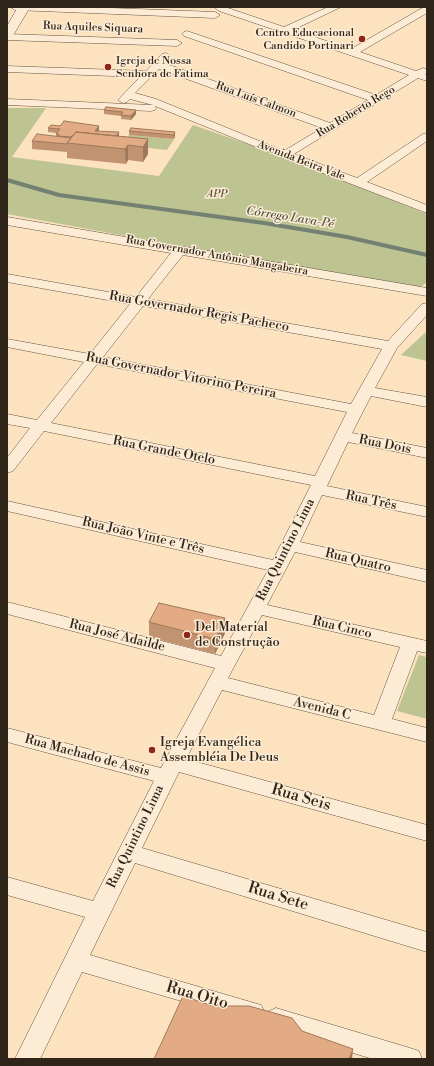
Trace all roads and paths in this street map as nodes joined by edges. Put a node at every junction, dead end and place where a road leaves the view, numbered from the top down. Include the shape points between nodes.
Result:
1 (24, 7) edge
2 (234, 7) edge
3 (336, 7) edge
4 (427, 9) edge
5 (219, 10) edge
6 (11, 14) edge
7 (285, 30) junction
8 (187, 34) junction
9 (7, 37) edge
10 (177, 43) junction
11 (351, 53) junction
12 (159, 65) junction
13 (7, 68) edge
14 (427, 69) edge
15 (150, 74) junction
16 (422, 76) edge
17 (129, 94) junction
18 (377, 99) junction
19 (7, 102) edge
20 (117, 106) junction
21 (175, 110) junction
22 (332, 127) junction
23 (427, 136) edge
24 (414, 144) junction
25 (427, 149) edge
26 (285, 155) junction
27 (358, 183) junction
28 (427, 209) edge
29 (7, 221) edge
30 (180, 250) junction
31 (7, 278) edge
32 (427, 292) edge
33 (139, 301) junction
34 (427, 307) edge
35 (7, 343) edge
36 (391, 346) junction
37 (94, 360) junction
38 (366, 391) junction
39 (427, 402) edge
40 (356, 409) junction
41 (7, 419) edge
42 (40, 426) junction
43 (344, 436) junction
44 (427, 453) edge
45 (7, 468) edge
46 (318, 486) junction
47 (7, 506) edge
48 (427, 512) edge
49 (290, 546) junction
50 (279, 567) junction
51 (427, 576) edge
52 (7, 608) edge
53 (256, 608) junction
54 (419, 645) edge
55 (226, 664) junction
56 (217, 682) junction
57 (380, 724) junction
58 (7, 735) edge
59 (427, 735) edge
60 (170, 770) junction
61 (427, 833) edge
62 (128, 852) junction
63 (7, 886) edge
64 (99, 912) junction
65 (427, 942) edge
66 (76, 960) junction
67 (27, 1059) edge
68 (410, 1059) edge

1 - 5 street
1 - 6 street
1 - 9 street
2 - 5 street
3 - 7 street
4 - 11 street
5 - 7 street
5 - 8 street
7 - 11 street
8 - 10 street
8 - 18 street
9 - 10 street, Rua Aquiles Siquara
10 - 12 street
11 - 16 street
12 - 15 street
12 - 22 street, Rua Luís Calmon
13 - 15 street
14 - 16 street, Rua Roberto Rego
15 - 17 street
16 - 18 street, Rua Roberto Rego
17 - 20 street
17 - 21 street, Avenida Beira Vale
18 - 22 street, Rua Roberto Rego
19 - 20 street, Avenida Beira Vale
20 - 21 street, Avenida Beira Vale
21 - 26 street, Avenida Beira Vale
22 - 26 street, Rua Roberto Rego
23 - 24 street
24 - 25 street
24 - 27 street
26 - 27 street, Avenida Beira Vale
27 - 28 street, Avenida Beira Vale
29 - 30 street, Rua Governador Antônio Mangabeira
30 - 32 street, Rua Governador Antônio Mangabeira
30 - 33 street
31 - 33 street, Rua Governador Regis Pacheco
33 - 36 street, Rua Governador Regis Pacheco
33 - 37 street
34 - 36 street, Rua Quintino Lima
35 - 37 street, Rua Governador Vitorino Pereira
36 - 38 street, Rua Quintino Lima
37 - 40 street, Rua Governador Vitorino Pereira
37 - 42 street
38 - 39 street
38 - 40 street, Rua Quintino Lima
40 - 43 street, Rua Quintino Lima
41 - 42 street, Rua Grande Otelo
42 - 45 street
42 - 46 street, Rua Grande Otelo
43 - 44 street, Rua Dois
43 - 46 street, Rua Quintino Lima
46 - 48 street, Rua Três
46 - 49 street, Rua Quintino Lima
47 - 50 street, Rua João Vinte e Três
49 - 50 street, Rua Quintino Lima
49 - 51 street, Rua Quatro
50 - 53 street, Rua Quintino Lima
52 - 55 street, Rua José Adailde
53 - 54 street, Rua Cinco
53 - 55 street, Rua Quintino Lima
54 - 57 street
55 - 56 street, Rua Quintino Lima
56 - 57 street, Avenida C
56 - 60 street, Rua Quintino Lima
57 - 59 street, Avenida C
58 - 60 street, Rua Machado de Assis
60 - 61 street, Rua Seis
60 - 62 street, Rua Quintino Lima
62 - 64 street, Rua Quintino Lima
62 - 65 street, Rua Sete
63 - 64 street
64 - 66 street, Rua Quintino Lima
66 - 67 street, Rua Quintino Lima
66 - 68 street, Rua Oito

